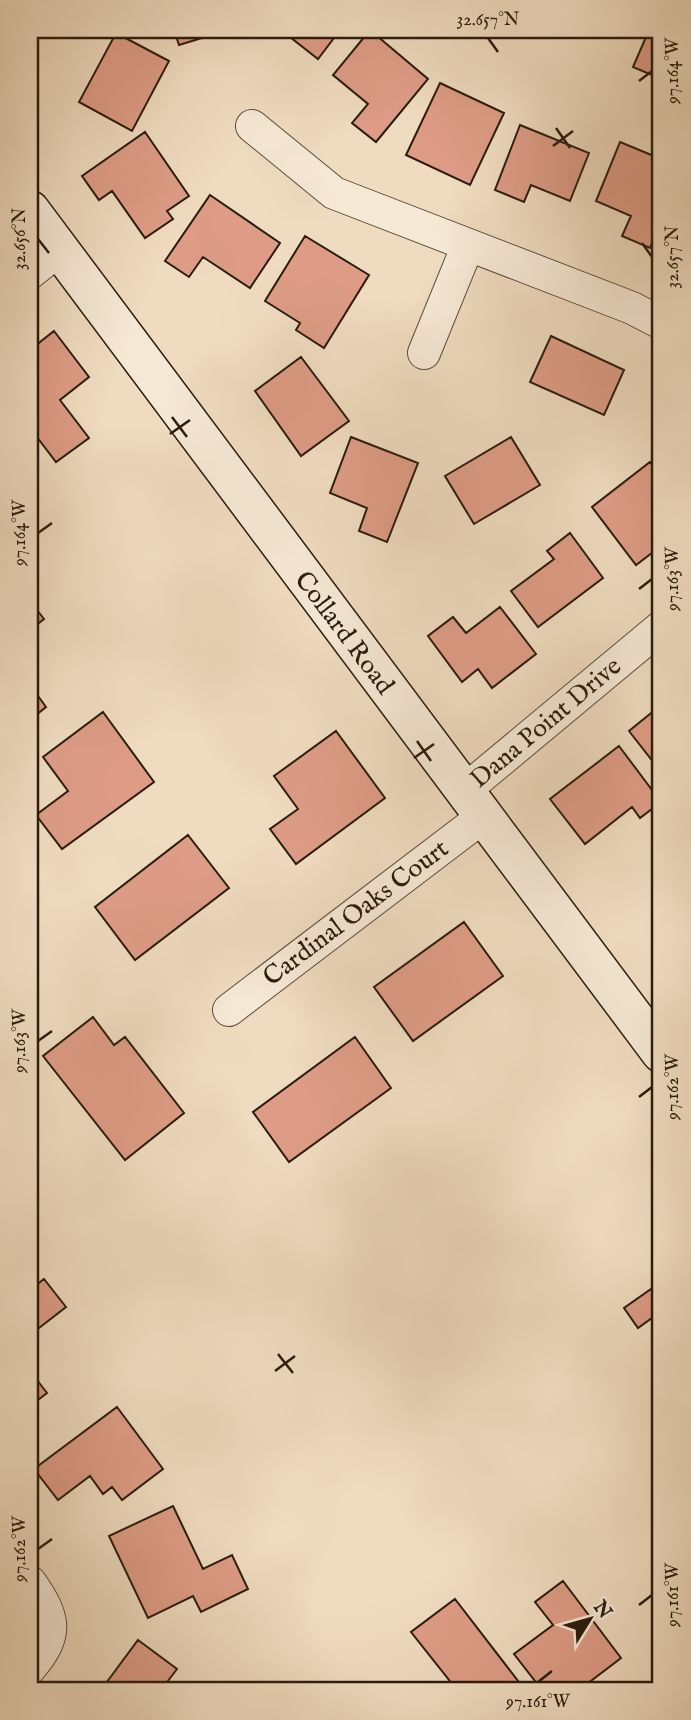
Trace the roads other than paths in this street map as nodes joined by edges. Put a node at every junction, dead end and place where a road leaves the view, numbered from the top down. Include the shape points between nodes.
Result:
1 (252, 126) dead end
2 (30, 210) edge
3 (468, 245) junction
4 (60, 250) junction
5 (30, 273) edge
6 (661, 323) edge
7 (424, 354) dead end
8 (661, 627) edge
9 (474, 804) junction
10 (229, 1010) dead end
11 (661, 1053) edge
12 (30, 1582) edge
13 (30, 1668) edge

1 - 3 street via 334,193
2 - 4 street, Collard Road
3 - 6 street
3 - 7 street
4 - 5 street
4 - 9 street, Collard Road
8 - 9 street, Dana Point Drive
9 - 10 street, Cardinal Oaks Court
9 - 11 street, Collard Road
12 - 13 street via 43,1600 52,1633 47,1649

